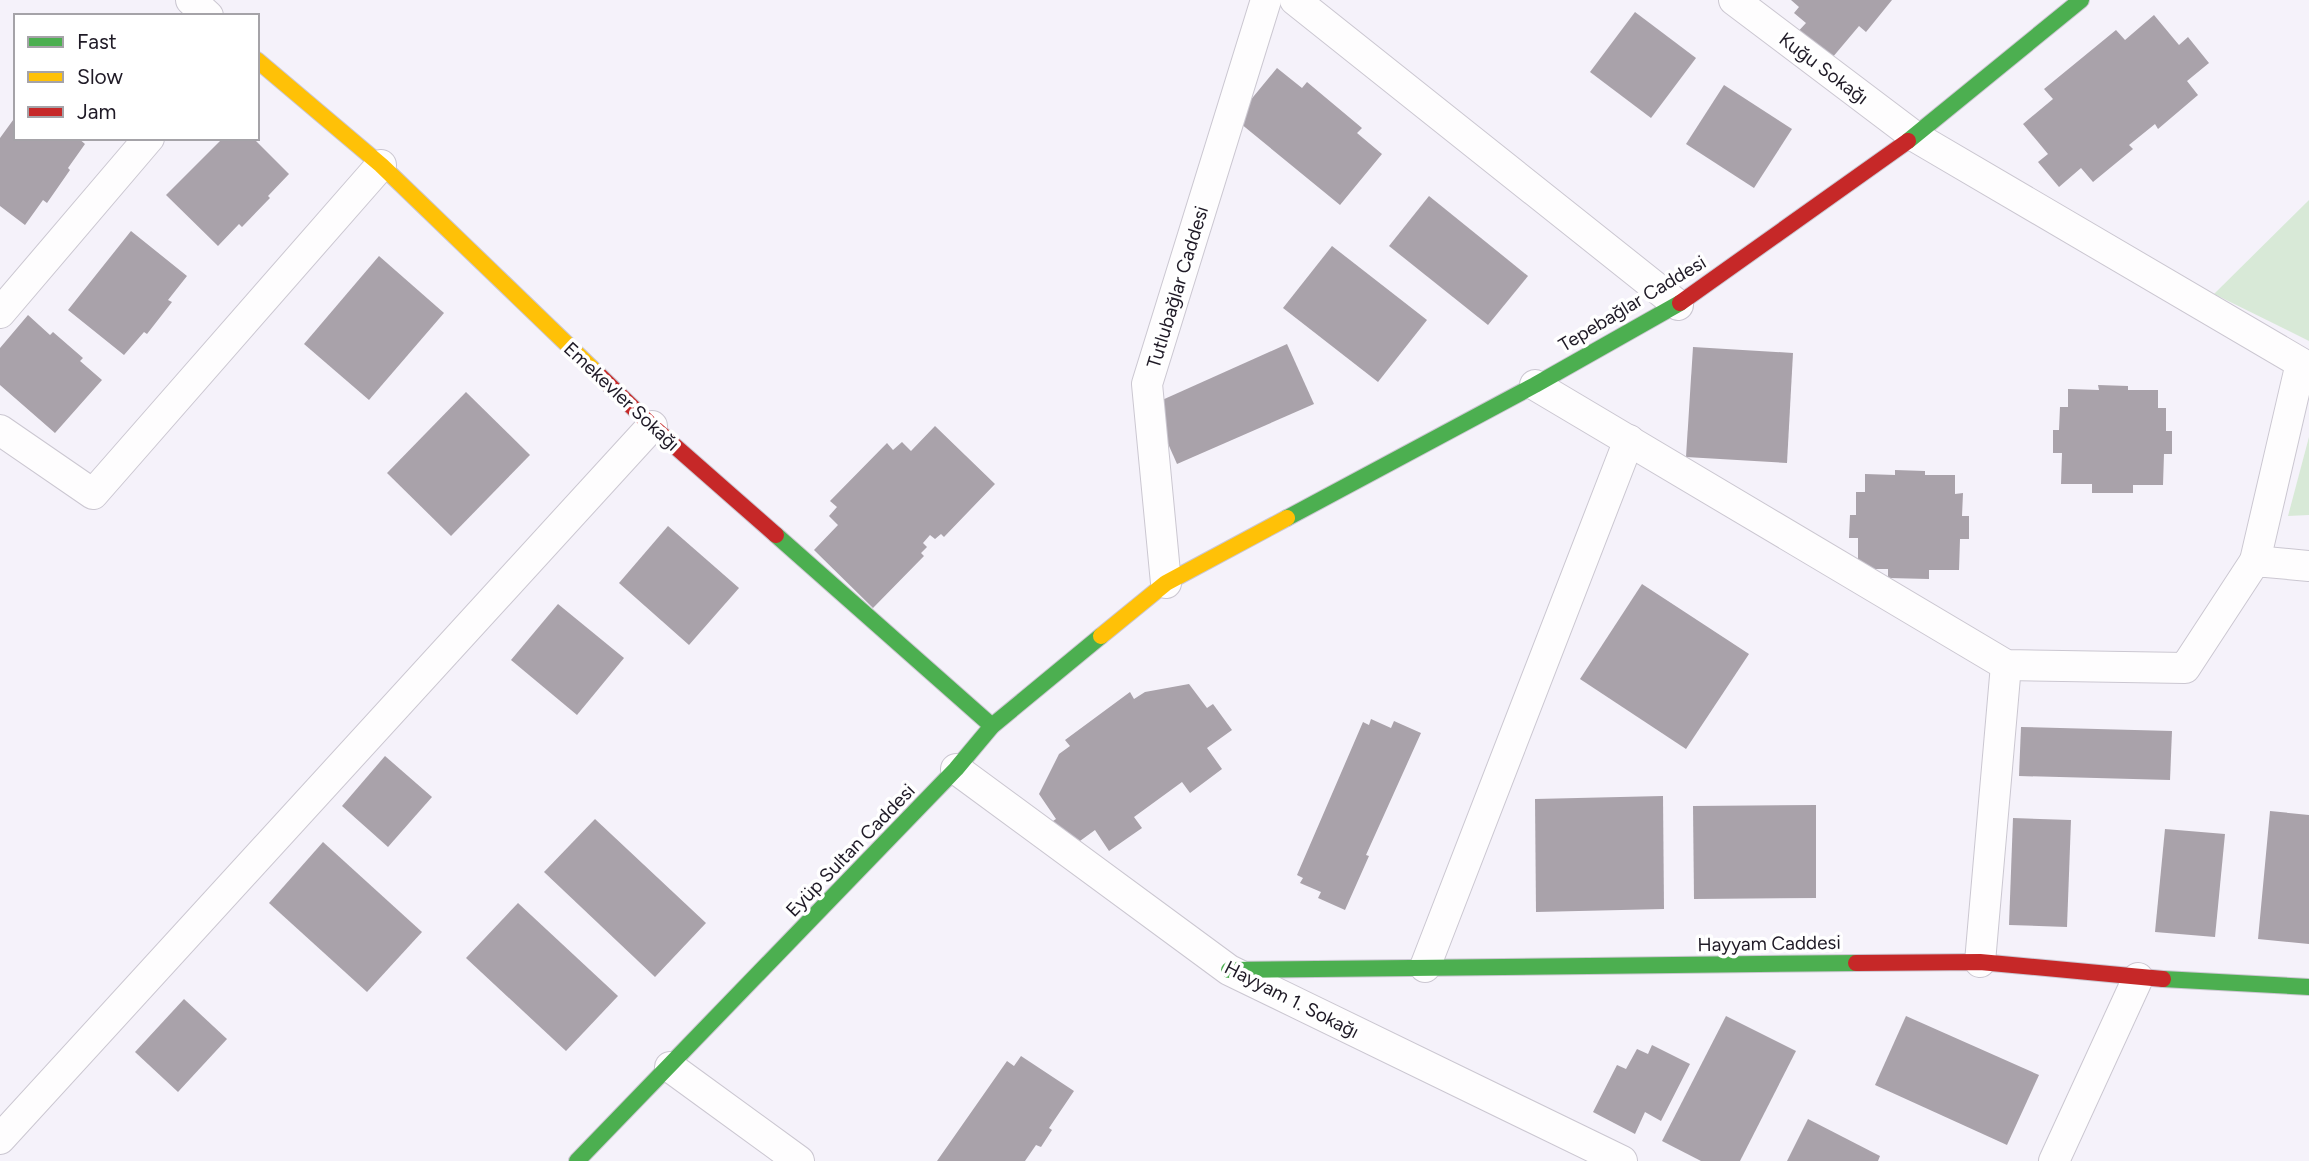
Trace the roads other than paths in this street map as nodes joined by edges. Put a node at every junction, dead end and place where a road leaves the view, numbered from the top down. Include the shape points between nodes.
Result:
1 (191, 0) edge
2 (1266, 0) edge
3 (1295, 0) edge
4 (1734, 0) edge
5 (2081, 0) edge
6 (206, 14) edge
7 (259, 63) edge
8 (1914, 136) junction
9 (147, 140) edge
10 (381, 165) junction
11 (1678, 304) junction
12 (0, 313) edge
13 (1535, 385) junction
14 (652, 426) junction
15 (0, 430) edge
16 (1629, 440) junction
17 (2255, 561) junction
18 (2309, 566) edge
19 (1166, 583) junction
20 (2006, 665) junction
21 (992, 726) junction
22 (956, 769) junction
23 (1980, 962) junction
24 (1426, 967) junction
25 (1229, 970) junction
26 (2138, 978) junction
27 (2309, 987) edge
28 (670, 1067) junction
29 (0, 1139) edge
30 (577, 1161) edge
31 (799, 1161) edge
32 (1622, 1161) edge
33 (2054, 1161) edge

1 - 6 street
2 - 19 street, Tutlubağlar Caddesi via 1147,384
3 - 11 street
4 - 8 street, Kuğu Sokağı
5 - 8 street, Tepebağlar Caddesi
7 - 10 street, Emekevler Sokağı
8 - 11 street, Tepebağlar Caddesi
8 - 17 street, Kuğu Sokağı via 2301,363
9 - 12 street
10 - 14 street, Emekevler Sokağı
10 - 15 street via 93,494
11 - 13 street, Tepebağlar Caddesi
13 - 16 street
13 - 19 street, Tepebağlar Caddesi
14 - 21 street, Emekevler Sokağı
14 - 29 street
16 - 20 street
16 - 24 street
17 - 18 street
17 - 20 street via 2185,668
19 - 21 street, Eyüp Sultan Caddesi
20 - 23 street
21 - 22 street, Eyüp Sultan Caddesi
22 - 25 street, Hayyam 1. Sokağı
22 - 28 street, Eyüp Sultan Caddesi
23 - 24 street, Hayyam Caddesi
23 - 26 street, Hayyam Caddesi
24 - 25 street, Hayyam Caddesi
25 - 32 street, Hayyam 1. Sokağı
26 - 27 street, Hayyam Caddesi
26 - 33 street
28 - 30 street, Eyüp Sultan Caddesi
28 - 31 street

